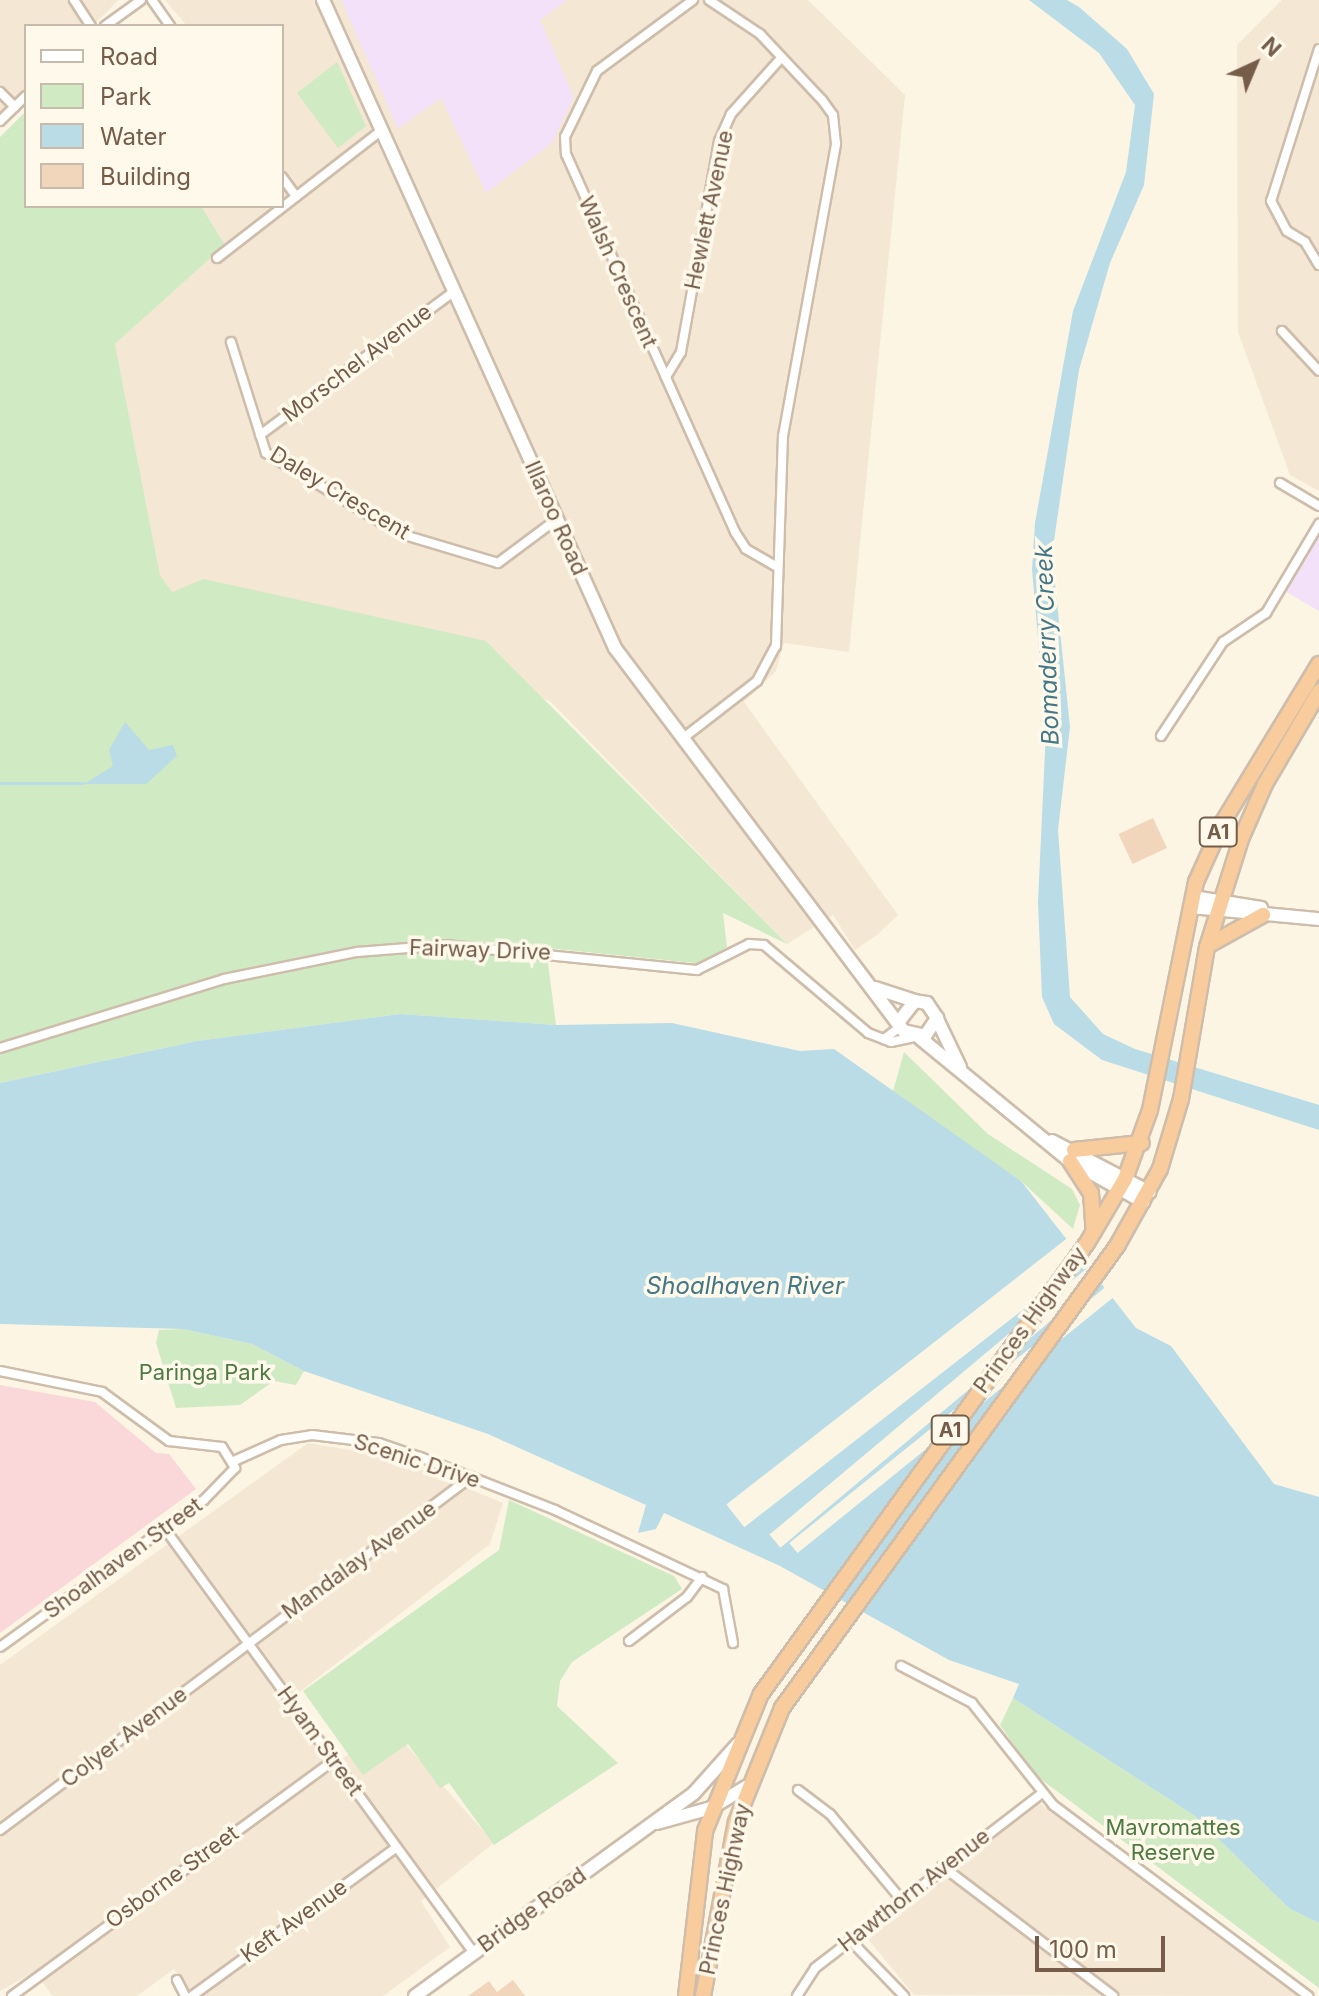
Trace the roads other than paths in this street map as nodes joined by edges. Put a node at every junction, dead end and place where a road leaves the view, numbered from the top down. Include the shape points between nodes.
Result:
1 (74, 0) edge
2 (141, 0) edge
3 (152, 0) edge
4 (323, 0) edge
5 (693, 0) edge
6 (709, 0) edge
7 (90, 24) edge
8 (108, 24) edge
9 (169, 24) edge
10 (1319, 49) edge
11 (782, 57) junction
12 (1316, 65) edge
13 (0, 92) edge
14 (24, 98) edge
15 (15, 107) junction
16 (0, 121) edge
17 (382, 130) junction
18 (284, 180) edge
19 (296, 196) junction
20 (284, 205) edge
21 (281, 208) edge
22 (217, 258) dead end
23 (1319, 265) edge
24 (453, 292) junction
25 (1282, 331) dead end
26 (231, 342) dead end
27 (1319, 371) edge
28 (666, 377) junction
29 (260, 435) junction
30 (1280, 483) dead end
31 (1319, 506) edge
32 (557, 519) junction
33 (1319, 524) edge
34 (777, 567) junction
35 (1319, 664) edge
36 (1319, 692) edge
37 (1161, 736) dead end
38 (682, 739) junction
39 (1192, 902) junction
40 (1220, 906) junction
41 (1269, 915) junction
42 (1319, 919) edge
43 (1207, 947) junction
44 (872, 987) junction
45 (915, 1001) junction
46 (937, 1018) junction
47 (901, 1023) junction
48 (917, 1038) junction
49 (884, 1039) junction
50 (0, 1048) edge
51 (962, 1070) junction
52 (1142, 1143) junction
53 (1072, 1155) junction
54 (1122, 1184) junction
55 (1146, 1197) junction
56 (1090, 1238) junction
57 (0, 1371) edge
58 (234, 1461) junction
59 (471, 1477) junction
60 (165, 1529) junction
61 (702, 1577) junction
62 (629, 1641) dead end
63 (733, 1643) dead end
64 (248, 1645) junction
65 (0, 1647) edge
66 (901, 1666) dead end
67 (738, 1744) junction
68 (334, 1760) junction
69 (746, 1787) junction
70 (798, 1790) dead end
71 (1041, 1794) junction
72 (711, 1808) junction
73 (650, 1825) junction
74 (0, 1830) edge
75 (397, 1847) junction
76 (942, 1866) junction
77 (900, 1898) junction
78 (850, 1940) junction
79 (474, 1953) junction
80 (177, 1980) dead end
81 (12, 1996) edge
82 (185, 1996) edge
83 (192, 1996) edge
84 (415, 1996) edge
85 (686, 1996) edge
86 (703, 1996) edge
87 (797, 1996) edge
88 (904, 1996) edge
89 (1113, 1996) edge
90 (1308, 1996) edge

1 - 7 street
2 - 8 street
3 - 9 street
4 - 17 main road, Illaroo Road
5 - 28 street, Walsh Crescent via 606,59 565,137 566,154
6 - 11 street via 740,18
10 - 12 street
11 - 28 street, Hewlett Avenue via 731,114 719,141 681,352
11 - 34 street via 833,115 836,144 783,436
12 - 23 street via 1271,201 1287,231 1305,242
13 - 15 street
14 - 15 street
15 - 16 street
17 - 19 street
17 - 24 main road, Illaroo Road
18 - 19 street
19 - 20 street
21 - 22 street
24 - 29 street, Morschel Avenue
24 - 32 main road, Illaroo Road
25 - 27 street
26 - 29 street, Daley Crescent
28 - 34 street, Walsh Crescent via 735,532 746,549
29 - 32 street, Daley Crescent via 266,453 401,534 490,562
30 - 31 street
32 - 38 main road, Illaroo Road via 615,648
33 - 37 street via 1266,613 1223,642
34 - 38 street via 772,659 757,681
35 - 39 highway, Princes Highway / A1 via 1219,830
36 - 40 highway, Princes Highway / A1 via 1253,808
38 - 44 main road, Illaroo Road
39 - 40 main road
39 - 52 highway, Princes Highway / A1
40 - 41 main road
40 - 43 highway, Princes Highway / A1
41 - 42 main road
41 - 43 highway via 1216,936
43 - 55 highway, Princes Highway / A1 via 1181,1099
44 - 45 main road, Illaroo Road
44 - 47 main road, Illaroo Road
45 - 46 main road, Illaroo Road via 927,1003
45 - 47 main road
46 - 48 main road via 934,1029
46 - 51 main road, Illaroo Road
47 - 48 main road, Illaroo Road
47 - 49 street
48 - 49 street
48 - 51 main road, Illaroo Road
49 - 50 street, Fairway Drive via 868,1033 764,945 749,944 697,970 446,945 357,952 224,979
51 - 53 main road, Illaroo Road
52 - 53 highway
52 - 54 highway, Princes Highway / A1
53 - 54 main road, Illaroo Road
53 - 56 highway via 1091,1193
54 - 55 main road, Illaroo Road
54 - 56 highway, Princes Highway / A1
55 - 69 highway, Princes Highway / A1 via 1107,1259 782,1708
56 - 67 highway, Princes Highway / A1 via 813,1618 761,1694
57 - 58 street via 87,1386 169,1441 222,1447
58 - 59 street, Scenic Drive via 281,1440 327,1435 379,1443
58 - 60 street, Shoalhaven Street via 232,1477
59 - 61 street, Scenic Drive
59 - 64 street, Mandalay Avenue
60 - 64 street, Hyam Street
60 - 65 street, Shoalhaven Street
61 - 62 street via 687,1597
61 - 63 street, Scenic Drive via 723,1589
64 - 68 street, Hyam Street
64 - 74 street, Colyer Avenue
66 - 71 street via 980,1710
67 - 72 highway, Princes Highway / A1
67 - 73 main road, Bridge Road via 707,1781
68 - 75 street, Hyam Street
68 - 81 street, Osborne Street
69 - 72 main road, Bridge Road
69 - 86 highway, Princes Highway / A1 via 713,1923
70 - 77 street via 844,1829
71 - 76 street, Hawthorn Avenue
71 - 90 street
72 - 73 main road, Bridge Road
72 - 85 highway, Princes Highway / A1
73 - 79 main road, Bridge Road
75 - 79 street, Hyam Street
75 - 83 street, Keft Avenue
76 - 77 street, Hawthorn Avenue
76 - 89 street
77 - 78 street, Hawthorn Avenue
78 - 87 street, Hawthorn Avenue via 805,1977
78 - 88 street
79 - 84 main road, Bridge Road
80 - 82 street

